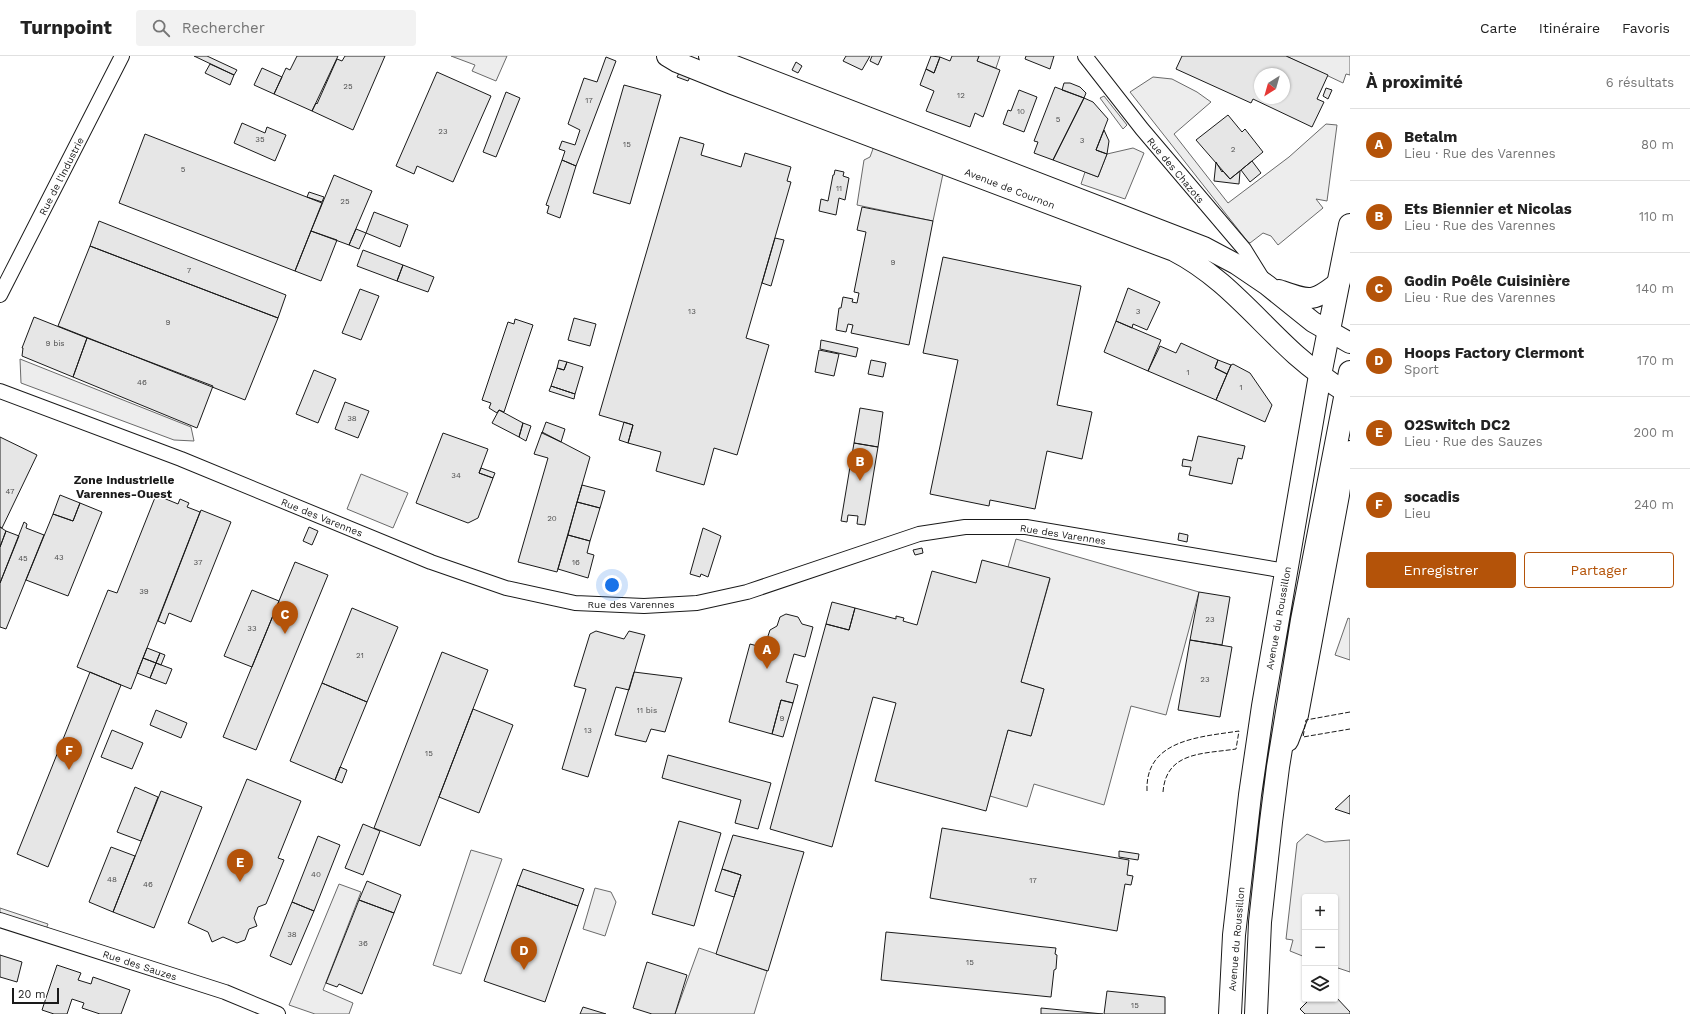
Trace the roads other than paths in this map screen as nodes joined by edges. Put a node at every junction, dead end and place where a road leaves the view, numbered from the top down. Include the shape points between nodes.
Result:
1 (122, 56) edge
2 (667, 56) edge
3 (684, 56) edge
4 (709, 56) edge
5 (1085, 56) edge
6 (731, 60) edge
7 (732, 84) junction
8 (1350, 225) edge
9 (1240, 257) junction
10 (1340, 281) junction
11 (1220, 282) junction
12 (1266, 285) junction
13 (0, 295) edge
14 (1330, 333) junction
15 (1350, 343) edge
16 (1320, 375) junction
17 (1348, 386) edge
18 (0, 391) edge
19 (1339, 472) edge
20 (1286, 571) junction
21 (1278, 767) junction
22 (0, 920) edge
23 (278, 1014) edge
24 (1230, 1014) edge
25 (1256, 1014) edge

1 - 13 street, Rue de l'Industrie
2 - 7 main road, Avenue de Cournon
3 - 6 street, Avenue de Cournon via 717,69
4 - 6 main road, Avenue de Cournon
5 - 9 street, Rue des Chazots via 1142,129 1220,220
6 - 7 street
6 - 9 main road, Avenue de Cournon via 1204,247
7 - 11 main road, Avenue de Cournon via 1159,245 1189,259
8 - 10 main road, Avenue du Roussillon
9 - 11 street
9 - 12 main road, Avenue de Cournon
10 - 12 main road via 1320,296 1310,299 1300,298
10 - 14 main road, Avenue du Roussillon
11 - 16 main road, Avenue de Cournon
12 - 14 main road, Avenue de Cournon
14 - 15 main road, Avenue de Cournon
14 - 16 main road, Avenue du Roussillon
16 - 17 main road, Avenue de Cournon
16 - 20 main road, Avenue du Roussillon
17 - 19 main road
18 - 20 street, Rue des Varennes via 181,459 431,562 506,588 575,603 644,606 697,603 747,592 919,534 965,527 1026,527
19 - 21 main road via 1302,620
19 - 21 main road via 1298,715
20 - 24 main road, Avenue du Roussillon via 1254,769 1234,935
21 - 25 main road via 1260,922
22 - 23 street, Rue des Sauzes via 224,992

